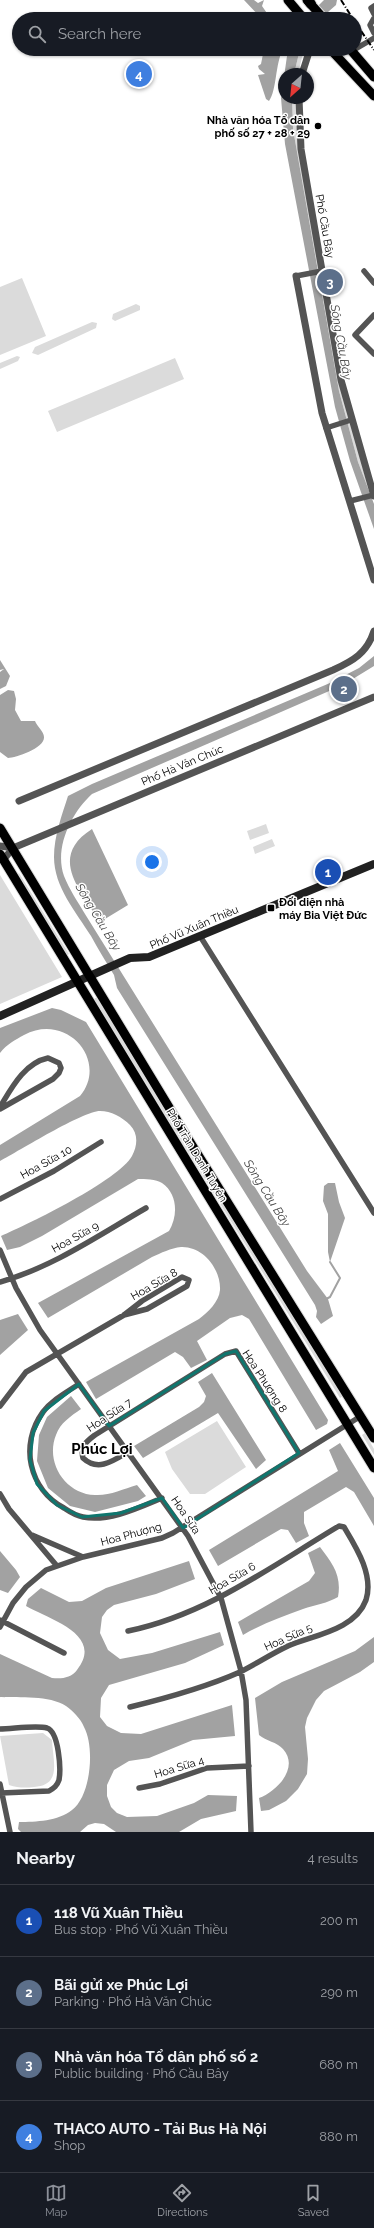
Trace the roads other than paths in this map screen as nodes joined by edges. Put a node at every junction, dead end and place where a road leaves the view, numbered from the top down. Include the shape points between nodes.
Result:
1 (288, 0) edge
2 (308, 1) edge
3 (374, 6) edge
4 (298, 12) edge
5 (318, 12) edge
6 (374, 14) edge
7 (374, 18) edge
8 (374, 33) edge
9 (374, 38) edge
10 (362, 44) edge
11 (308, 56) edge
12 (337, 56) edge
13 (356, 56) edge
14 (304, 68) edge
15 (374, 77) edge
16 (374, 96) edge
17 (299, 104) edge
18 (322, 271) junction
19 (364, 271) dead end
20 (296, 276) joint
21 (374, 283) edge
22 (374, 315) edge
23 (374, 354) edge
24 (351, 420) junction
25 (326, 428) junction
26 (374, 495) edge
27 (354, 500) junction
28 (374, 580) edge
29 (374, 631) edge
30 (374, 697) edge
31 (20, 801) dead end
32 (0, 828) edge
33 (0, 846) edge
34 (12, 848) junction
35 (1, 858) edge
36 (374, 864) edge
37 (200, 936) junction
38 (90, 976) junction
39 (79, 981) junction
40 (0, 1016) edge
41 (0, 1108) edge
42 (101, 1142) dead end
43 (0, 1199) edge
44 (146, 1208) dead end
45 (374, 1213) edge
46 (0, 1250) edge
47 (11, 1279) junction
48 (0, 1282) edge
49 (124, 1315) junction
50 (57, 1353) junction
51 (201, 1369) joint
52 (79, 1384) junction
53 (0, 1406) edge
54 (361, 1416) junction
55 (347, 1424) junction
56 (109, 1426) junction
57 (374, 1438) edge
58 (128, 1452) junction
59 (299, 1453) junction
60 (374, 1468) edge
61 (0, 1494) edge
62 (162, 1498) junction
63 (339, 1526) joint
64 (183, 1528) junction
65 (30, 1534) junction
66 (83, 1557) junction
67 (57, 1566) junction
68 (221, 1598) junction
69 (1, 1623) edge
70 (128, 1631) dead end
71 (64, 1653) dead end
72 (241, 1671) junction
73 (130, 1707) dead end
74 (0, 1729) edge
75 (249, 1766) junction
76 (0, 1784) edge
77 (139, 1788) dead end
78 (1, 1793) junction
79 (10, 1832) edge
80 (251, 1832) edge

1 - 4 main road
2 - 5 main road
3 - 6 street via 371,8
7 - 8 street via 370,25
9 - 10 street
11 - 14 street
12 - 16 main road
13 - 15 main road
17 - 18 street, Phố Cầu Bây via 301,149
18 - 20 street
18 - 24 street, Phố Cầu Bây via 341,380
19 - 21 street
20 - 25 street
22 - 23 street via 355,335
24 - 25 street
24 - 26 street, Phố Cầu Bây
25 - 27 street
26 - 27 street
27 - 28 street
29 - 31 street via 363,653 333,670
30 - 34 street, Phố Hà Văn Chúc
32 - 34 main road, Phố Trần Danh Tuyên
33 - 34 street
34 - 35 street
34 - 38 main road, Phố Trần Danh Tuyên
35 - 39 main road, Phố Trần Danh Tuyên
36 - 37 main road, Phố Vũ Xuân Thiều
37 - 38 main road, Phố Vũ Xuân Thiều via 149,957 134,957
37 - 45 street
38 - 39 main road, Phố Vũ Xuân Thiều
38 - 54 main road, Phố Trần Danh Tuyên
39 - 40 main road, Phố Vũ Xuân Thiều
39 - 55 main road, Phố Trần Danh Tuyên
41 - 41 street via 53,1079 59,1074 59,1063 48,1058 35,1064 18,1079
42 - 43 street, Hoa Sữa 10
44 - 47 street, Hoa Sữa 9 via 66,1254
46 - 47 street, Hoa Sữa
47 - 48 street, Hoa Sữa 9
47 - 50 street, Hoa Sữa
49 - 49 street, Hoa Sữa 8 via 148,1309 187,1286 190,1280 182,1277
49 - 50 street, Hoa Sữa 8
50 - 52 street, Hoa Sữa
50 - 53 street, Hoa Sữa 8 via 26,1372
51 - 56 street, Hoa Sữa 7
51 - 59 street, Hoa Phượng 8 via 229,1352 236,1352
52 - 56 street, Hoa Sữa
52 - 62 street via 55,1401 37,1422 30,1460 37,1484 57,1505 82,1517 121,1514
54 - 55 street, Hoa Phượng
54 - 57 main road, Phố Trần Danh Tuyên
55 - 59 street, Hoa Phượng
55 - 60 main road, Phố Trần Danh Tuyên
56 - 58 street, Hoa Sữa
56 - 58 street, Hoa Sữa 7 via 82,1447 83,1458 89,1463 101,1465
58 - 62 street, Hoa Sữa
59 - 64 street, Hoa Phượng
61 - 65 street
62 - 64 street, Hoa Sữa
63 - 68 street, Hoa Sữa 6
63 - 72 street, Hoa Sữa 5 via 344,1527 365,1566 369,1588 362,1609 346,1623 288,1646
64 - 66 street, Hoa Phượng via 162,1538
64 - 68 street, Hoa Sữa
65 - 66 street
65 - 67 street
66 - 67 street, Hoa Phượng
67 - 69 street, Hoa Phượng via 46,1570 26,1587
68 - 70 street, Hoa Sữa 6 via 148,1627
68 - 72 street, Hoa Sữa
69 - 71 street
72 - 73 street, Hoa Sữa 5 via 201,1688
72 - 75 street, Hoa Sữa via 246,1700
74 - 78 street via 46,1728 53,1732 57,1740 59,1779 56,1787 49,1791
75 - 77 street, Hoa Sữa 4 via 207,1768 160,1784
75 - 80 street, Hoa Sữa
76 - 78 street
78 - 79 street

